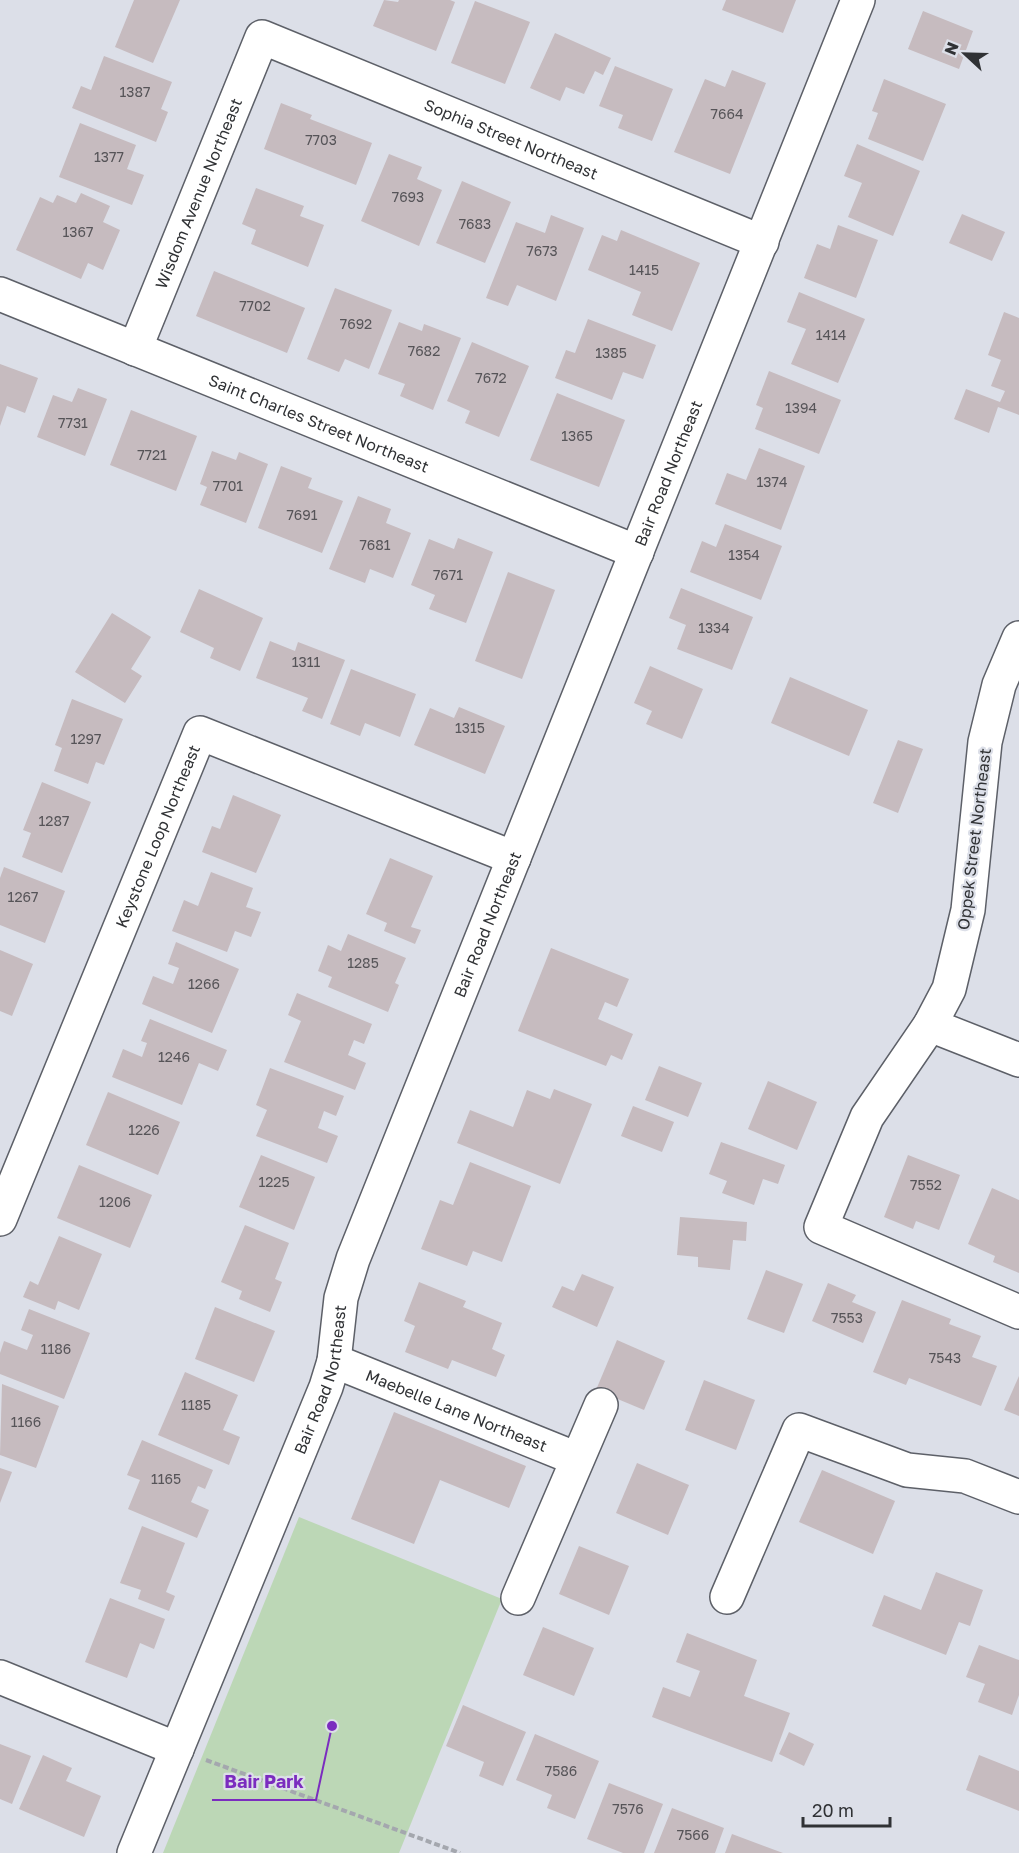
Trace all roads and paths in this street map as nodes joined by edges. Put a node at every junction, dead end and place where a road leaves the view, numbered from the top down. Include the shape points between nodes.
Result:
1 (858, 0) edge
2 (262, 37) joint
3 (762, 242) junction
4 (0, 294) edge
5 (135, 349) junction
6 (637, 552) junction
7 (1019, 638) edge
8 (514, 858) junction
9 (930, 1024) junction
10 (1019, 1060) edge
11 (0, 1219) edge
12 (1019, 1312) edge
13 (334, 1360) junction
14 (601, 1405) dead end
15 (578, 1459) junction
16 (1019, 1497) edge
17 (727, 1597) dead end
18 (518, 1598) dead end
19 (0, 1677) edge
20 (177, 1749) junction
21 (134, 1853) edge
22 (460, 1853) edge

1 - 3 street, Bair Road Northeast
2 - 3 street, Sophia Street Northeast
2 - 5 street, Wisdom Avenue Northeast
3 - 6 street, Bair Road Northeast
4 - 5 street, Saint Charles Street Northeast
5 - 6 street, Saint Charles Street Northeast
6 - 8 street, Bair Road Northeast
7 - 9 street, Oppek Street Northeast via 999,685 985,742 972,880 959,953 949,989
8 - 11 street, Keystone Loop Northeast via 200,733
8 - 13 street, Bair Road Northeast via 353,1260 341,1298
9 - 10 street
9 - 12 street, Oppek Street Northeast via 867,1118 821,1227
13 - 15 street, Maebelle Lane Northeast
13 - 20 street, Bair Road Northeast
14 - 15 street
15 - 18 street
16 - 17 street via 965,1476 907,1470 799,1430
19 - 20 street
20 - 21 street, Bair Road Northeast
20 - 22 path

